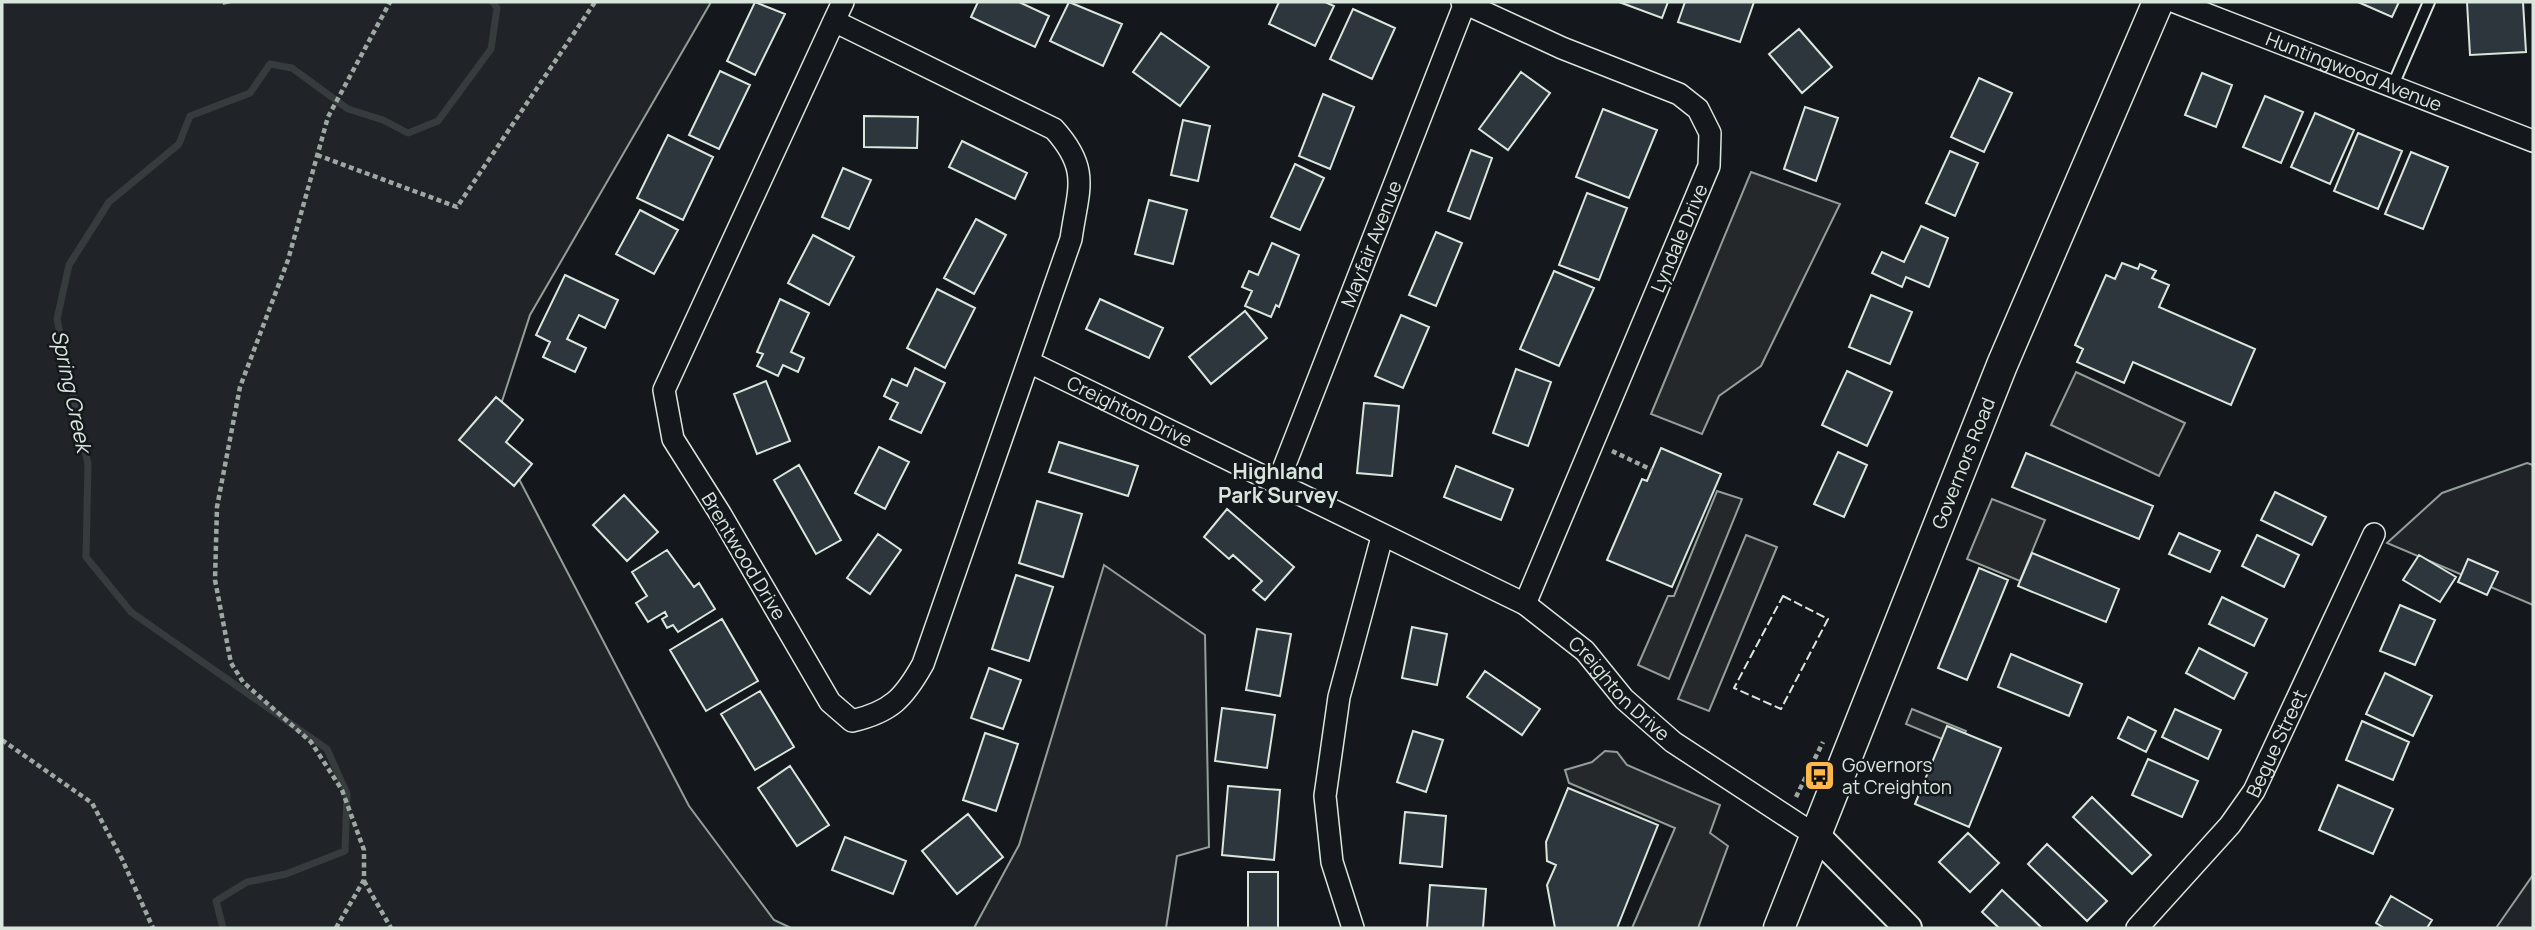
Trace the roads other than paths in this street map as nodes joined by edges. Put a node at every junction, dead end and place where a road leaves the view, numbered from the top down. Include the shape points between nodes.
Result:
1 (1463, 2) edge
2 (2158, 2) edge
3 (2175, 2) edge
4 (2429, 2) edge
5 (838, 11) edge
6 (2393, 85) junction
7 (2533, 141) edge
8 (1029, 362) junction
9 (1277, 485) junction
10 (2374, 534) dead end
11 (1382, 537) junction
12 (1525, 604) junction
13 (1818, 836) junction
14 (1353, 928) edge
15 (1779, 928) edge
16 (1908, 928) edge
17 (2137, 928) edge

1 - 9 street, Mayfair Avenue
1 - 12 street, Lyndale Drive via 1562,48 1679,94 1698,109 1710,133 1709,166
2 - 13 main road, Governors Road via 2002,365
3 - 6 street, Huntingwood Avenue
4 - 6 lane
5 - 8 street via 1054,129 1072,149 1081,174 1071,239
5 - 8 street, Brentwood Drive via 664,390 673,439 830,702 852,721 878,715 906,694 923,664
6 - 7 street, Huntingwood Avenue
8 - 9 street, Creighton Drive
9 - 11 street, Creighton Drive
10 - 17 street, Begue Street via 2254,791 2230,825
11 - 12 street, Creighton Drive
11 - 14 street via 1339,697 1325,796 1332,862
12 - 13 street, Creighton Drive via 1585,651 1624,699 1673,742
13 - 15 main road, Governors Road
13 - 16 street

